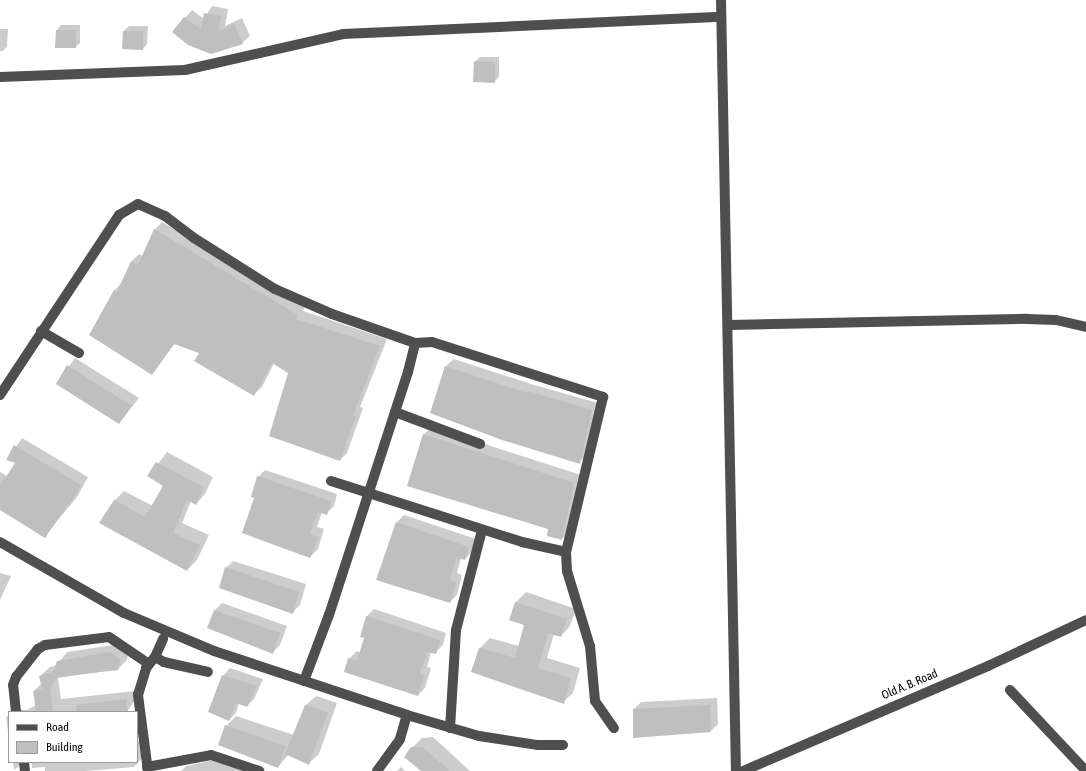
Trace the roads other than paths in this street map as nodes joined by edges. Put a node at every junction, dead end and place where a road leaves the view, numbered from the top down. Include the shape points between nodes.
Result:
1 (721, 0) edge
2 (721, 17) junction
3 (0, 77) edge
4 (729, 325) junction
5 (1086, 327) edge
6 (41, 331) junction
7 (415, 343) junction
8 (79, 353) dead end
9 (0, 395) edge
10 (395, 412) junction
11 (480, 444) dead end
12 (331, 481) dead end
13 (367, 494) junction
14 (482, 530) junction
15 (0, 542) edge
16 (566, 552) junction
17 (1086, 620) edge
18 (163, 638) dead end
19 (152, 660) junction
20 (208, 672) dead end
21 (304, 681) junction
22 (1010, 690) dead end
23 (16, 711) edge
24 (407, 715) junction
25 (450, 728) junction
26 (614, 728) dead end
27 (563, 745) dead end
28 (147, 769) edge
29 (259, 771) edge
30 (377, 771) edge
31 (736, 771) edge
32 (744, 771) edge
33 (1086, 771) edge

1 - 2 street
2 - 3 street via 343,34 184,70
2 - 4 street
4 - 5 street via 1026,319 1056,320
4 - 31 street
6 - 7 street via 119,215 138,204 165,216 194,238 276,288 332,314
6 - 8 street
6 - 9 street
7 - 10 street
7 - 16 street via 432,342 603,397
10 - 11 street
10 - 13 street
12 - 13 street
13 - 14 street
13 - 21 street via 327,622
14 - 16 street
14 - 25 street via 456,630
15 - 21 street via 124,613 166,632
16 - 26 street via 567,571 590,646 595,701
17 - 32 street, Old A. B. Road via 988,666
18 - 19 street
19 - 20 street
19 - 23 street via 110,637 45,645 38,649 16,677 13,685
19 - 28 street via 141,681 138,695
21 - 24 street
22 - 33 street
24 - 25 street
24 - 30 street via 400,739
25 - 27 street via 479,736 538,745
28 - 29 street via 211,755

